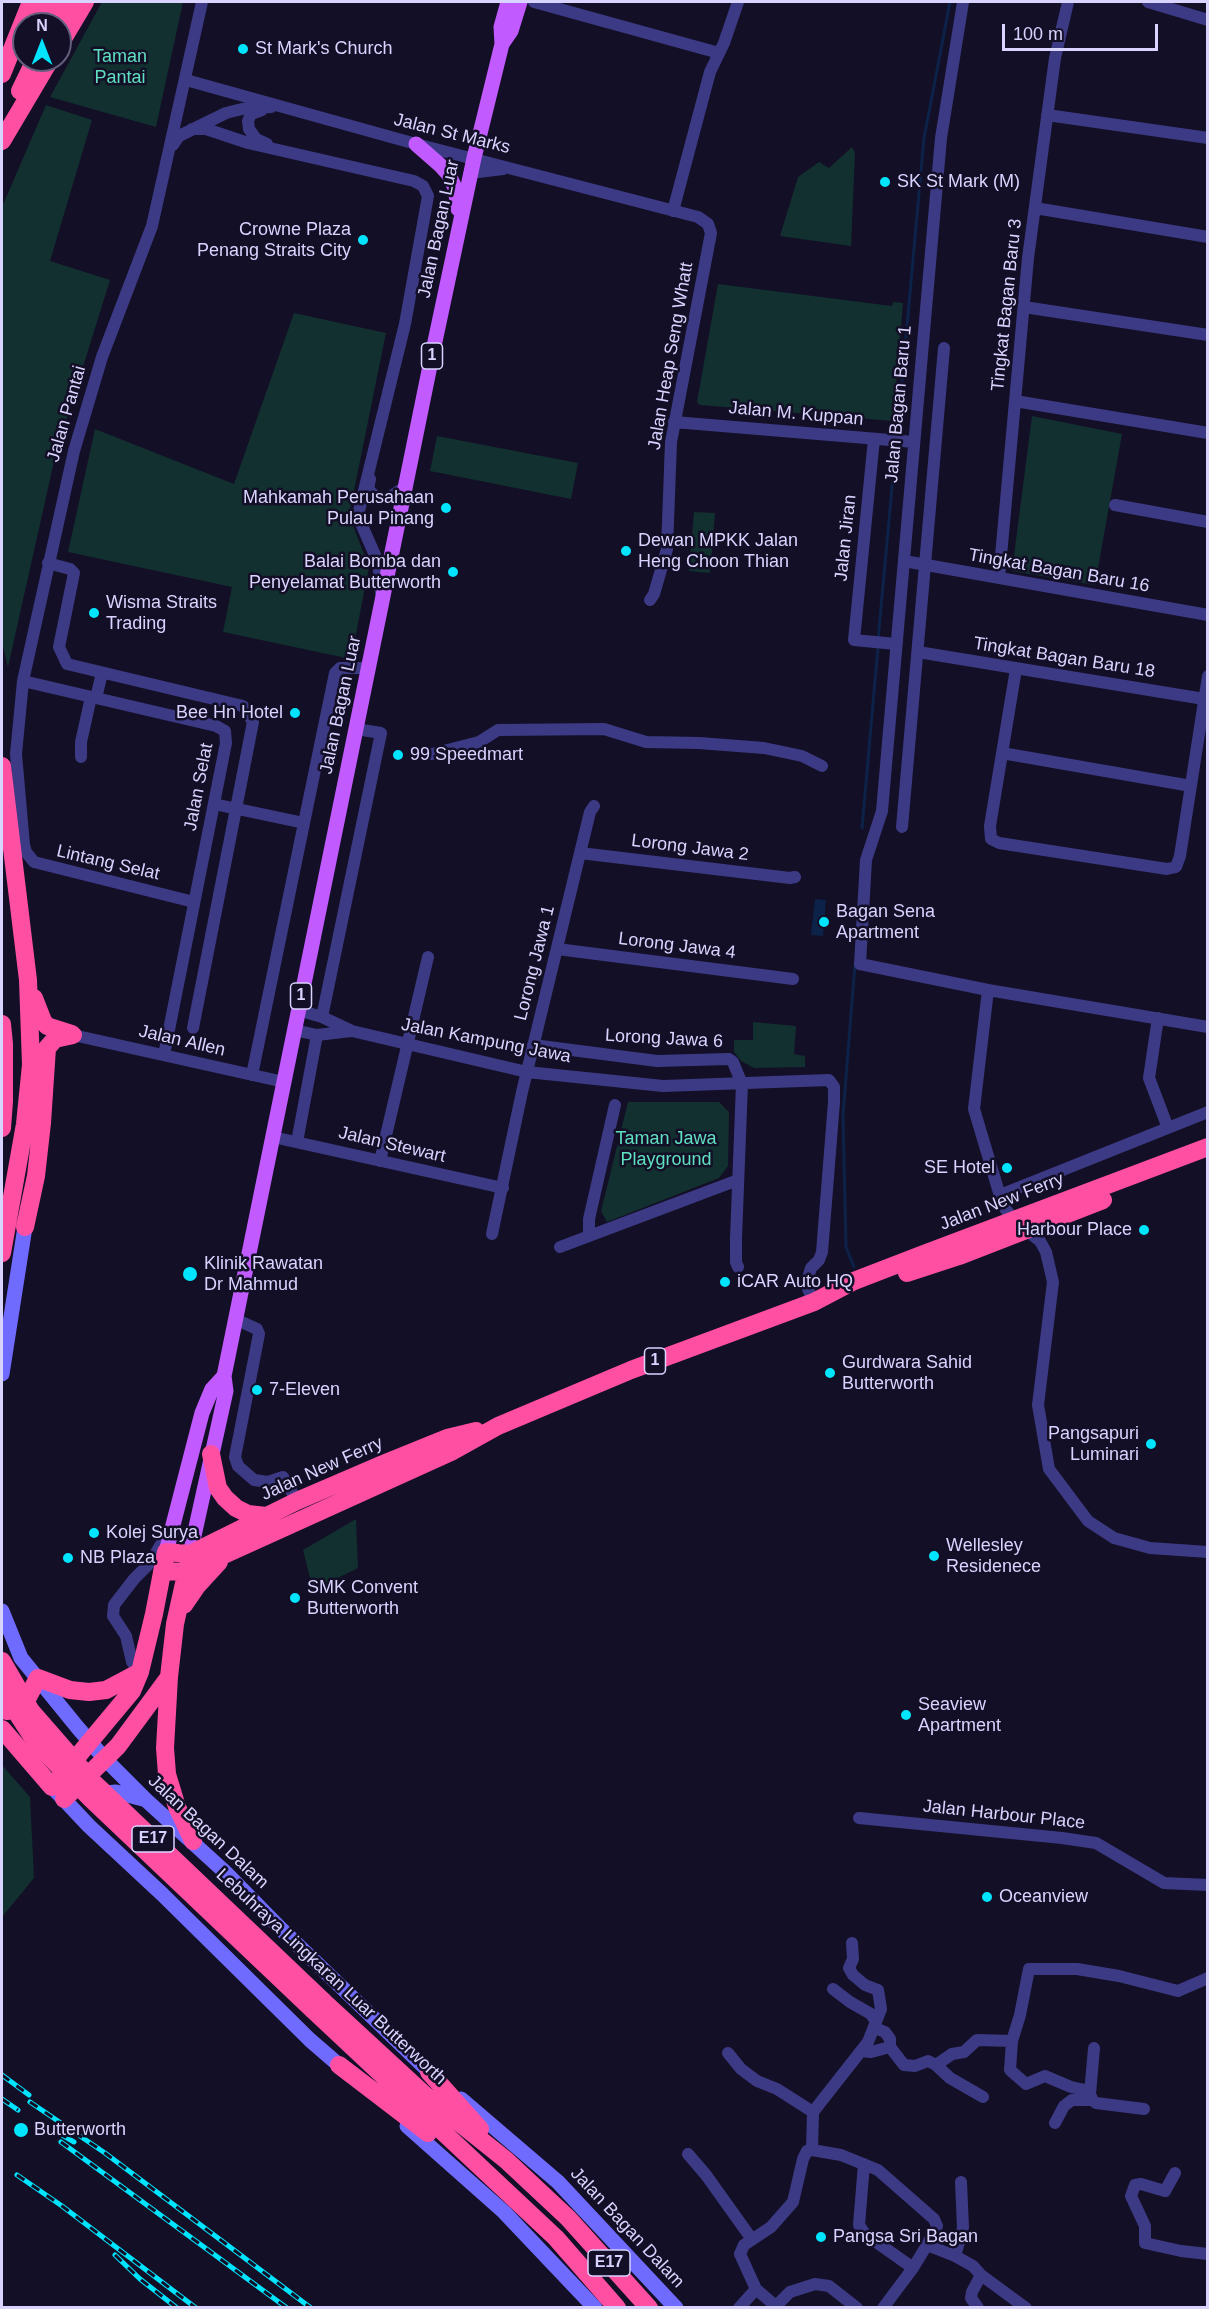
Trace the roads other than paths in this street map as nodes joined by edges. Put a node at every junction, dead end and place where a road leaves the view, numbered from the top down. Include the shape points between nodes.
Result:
1 (31, 2) edge
2 (85, 2) edge
3 (202, 2) edge
4 (508, 2) edge
5 (520, 2) edge
6 (534, 2) edge
7 (738, 2) edge
8 (963, 2) edge
9 (1068, 2) edge
10 (1148, 2) edge
11 (1169, 5) edge
12 (1208, 21) edge
13 (72, 24) edge
14 (502, 44) junction
15 (719, 52) junction
16 (12, 71) edge
17 (30, 72) edge
18 (43, 72) edge
19 (2, 74) edge
20 (186, 80) junction
21 (2, 91) edge
22 (281, 106) junction
23 (1047, 115) junction
24 (192, 129) junction
25 (2, 135) edge
26 (1208, 138) edge
27 (2, 141) edge
28 (416, 144) junction
29 (171, 149) junction
30 (285, 151) junction
31 (474, 158) junction
32 (514, 168) junction
33 (470, 173) junction
34 (1035, 208) junction
35 (673, 211) junction
36 (459, 224) junction
37 (708, 224) joint
38 (1208, 237) edge
39 (1023, 307) junction
40 (1208, 335) edge
41 (945, 348) dead end
42 (1015, 401) junction
43 (674, 422) junction
44 (1208, 433) edge
45 (874, 439) junction
46 (902, 441) junction
47 (371, 466) junction
48 (405, 487) junction
49 (1115, 505) dead end
50 (1208, 522) edge
51 (904, 561) junction
52 (48, 563) junction
53 (925, 565) junction
54 (999, 579) junction
55 (650, 600) dead end
56 (382, 601) junction
57 (1208, 615) edge
58 (896, 644) junction
59 (918, 652) junction
60 (368, 668) junction
61 (1016, 669) junction
62 (102, 673) junction
63 (1208, 676) edge
64 (23, 681) junction
65 (93, 698) junction
66 (1204, 699) junction
67 (356, 729) junction
68 (1002, 753) junction
69 (432, 754) dead end
70 (81, 757) dead end
71 (2, 766) edge
72 (822, 766) dead end
73 (1191, 786) junction
74 (214, 804) junction
75 (594, 806) dead end
76 (237, 808) junction
77 (882, 811) junction
78 (903, 813) junction
79 (304, 823) junction
80 (902, 827) dead end
81 (24, 845) joint
82 (580, 853) junction
83 (795, 877) dead end
84 (194, 902) junction
85 (557, 949) junction
86 (428, 957) dead end
87 (793, 979) dead end
88 (28, 980) junction
89 (988, 990) junction
90 (176, 993) junction
91 (199, 999) junction
92 (298, 1010) junction
93 (322, 1017) junction
94 (1158, 1018) junction
95 (2, 1024) edge
96 (1208, 1027) edge
97 (193, 1028) dead end
98 (294, 1030) junction
99 (352, 1031) junction
100 (73, 1035) junction
101 (317, 1035) junction
102 (407, 1044) junction
103 (533, 1045) junction
104 (164, 1055) junction
105 (31, 1065) junction
106 (527, 1072) junction
107 (252, 1075) junction
108 (284, 1082) junction
109 (742, 1084) junction
110 (615, 1105) dead end
111 (1208, 1112) edge
112 (2, 1128) edge
113 (1168, 1128) junction
114 (273, 1137) junction
115 (297, 1142) junction
116 (1208, 1147) edge
117 (380, 1161) junction
118 (1208, 1161) edge
119 (1165, 1169) junction
120 (738, 1180) junction
121 (503, 1188) junction
122 (1000, 1195) junction
123 (1022, 1226) junction
124 (25, 1227) junction
125 (492, 1234) dead end
126 (589, 1236) junction
127 (560, 1247) dead end
128 (2, 1253) edge
129 (738, 1268) dead end
130 (814, 1302) junction
131 (235, 1319) junction
132 (2, 1374) edge
133 (224, 1376) junction
134 (498, 1426) junction
135 (211, 1454) junction
136 (297, 1501) junction
137 (266, 1516) junction
138 (174, 1522) junction
139 (232, 1551) junction
140 (166, 1552) junction
141 (1208, 1552) edge
142 (190, 1554) junction
143 (162, 1571) junction
144 (186, 1572) junction
145 (2, 1611) edge
146 (175, 1624) junction
147 (2, 1661) edge
148 (140, 1672) junction
149 (169, 1677) junction
150 (38, 1678) junction
151 (2, 1690) edge
152 (2, 1710) edge
153 (2, 1732) edge
154 (90, 1742) junction
155 (105, 1759) junction
156 (58, 1793) junction
157 (146, 1800) junction
158 (859, 1818) dead end
159 (89, 1826) junction
160 (193, 1841) junction
161 (1208, 1885) edge
162 (852, 1944) dead end
163 (1208, 1978) edge
164 (832, 1989) dead end
165 (318, 2005) junction
166 (875, 2025) junction
167 (1012, 2041) junction
168 (890, 2047) junction
169 (1094, 2048) dead end
170 (861, 2051) junction
171 (728, 2053) dead end
172 (339, 2065) junction
173 (936, 2065) junction
174 (429, 2072) junction
175 (1091, 2095) junction
176 (983, 2097) dead end
177 (1144, 2109) dead end
178 (813, 2112) junction
179 (1055, 2123) dead end
180 (812, 2150) junction
181 (688, 2154) dead end
182 (500, 2155) junction
183 (475, 2163) junction
184 (864, 2164) junction
185 (1175, 2173) dead end
186 (962, 2182) dead end
187 (751, 2238) junction
188 (927, 2245) junction
189 (1208, 2254) edge
190 (955, 2256) junction
191 (913, 2268) junction
192 (981, 2275) junction
193 (756, 2289) junction
194 (595, 2307) edge
195 (617, 2307) edge
196 (649, 2307) edge
197 (676, 2307) edge
198 (740, 2307) edge
199 (777, 2307) edge
200 (857, 2307) edge
201 (883, 2307) edge
202 (978, 2307) edge
203 (1026, 2307) edge

1 - 19 highway
2 - 13 highway
3 - 20 street, Jalan Pantai
4 - 14 main road, Jalan Bagan Luar / 1 via 501,27
5 - 14 main road, Jalan Bagan Luar / 1 via 511,31
6 - 15 street
7 - 15 street
8 - 46 street, Jalan Bagan Baru 1 via 940,138
9 - 23 street, Tingkat Bagan Baru 3
10 - 11 street
11 - 12 street
14 - 31 main road, Jalan Bagan Luar / 1
15 - 35 street via 710,72
16 - 21 highway
17 - 25 highway
18 - 27 highway
20 - 22 street, Jalan St Marks
20 - 29 street, Jalan Pantai
22 - 24 street via 226,113
22 - 28 street, Jalan St Marks
22 - 30 street via 251,114 248,121 256,139
23 - 26 street
23 - 34 street, Tingkat Bagan Baru 3
24 - 29 street via 179,136
24 - 30 street via 206,129
28 - 31 street, Jalan St Marks
28 - 36 main road via 449,175 455,188
29 - 52 street, Jalan Pantai via 152,226 102,357 76,441
30 - 47 street via 414,181 423,186 428,196 405,324
31 - 32 street, Jalan St Marks
31 - 33 main road, Jalan Bagan Luar / 1
32 - 33 street
32 - 35 street, Jalan St Marks
33 - 36 main road, Jalan Bagan Luar / 1
34 - 38 street
34 - 39 street, Tingkat Bagan Baru 3
35 - 37 street, Jalan St Marks via 698,217
36 - 48 main road, Jalan Bagan Luar / 1
37 - 43 street, Jalan Heap Seng Whatt via 711,233
39 - 40 street
39 - 42 street, Tingkat Bagan Baru 3
41 - 53 street
42 - 44 street
42 - 54 street, Tingkat Bagan Baru 3
43 - 45 street, Jalan M. Kuppan
43 - 55 street, Jalan Heap Seng Whatt via 667,549
45 - 46 street, Jalan M. Kuppan
45 - 58 street, Jalan Jiran via 854,640
46 - 51 street, Jalan Bagan Baru 1
47 - 48 street via 368,489 377,498 388,498
47 - 56 street via 359,511 378,562
48 - 56 main road, Jalan Bagan Luar / 1
49 - 50 street
51 - 53 street, Tingkat Bagan Baru 16
51 - 58 street, Jalan Bagan Baru 1
52 - 62 street via 74,573 59,651 70,665
52 - 64 street, Jalan Pantai
53 - 54 street, Tingkat Bagan Baru 16
53 - 59 street
54 - 57 street, Tingkat Bagan Baru 16
56 - 60 main road, Jalan Bagan Luar / 1
58 - 77 street, Jalan Bagan Baru 1
59 - 61 street, Tingkat Bagan Baru 18
59 - 78 street
60 - 67 main road, Jalan Bagan Luar / 1
60 - 79 street via 343,668 335,673
61 - 66 street, Tingkat Bagan Baru 18
61 - 68 street
62 - 65 street
62 - 76 street via 245,707 254,727
63 - 66 street
64 - 65 street, Jalan Selat
64 - 81 street, Jalan Pantai via 16,754
65 - 70 street
65 - 74 street, Jalan Selat via 225,731
66 - 73 street
67 - 92 main road, Jalan Bagan Luar / 1
67 - 93 street via 381,733
68 - 73 street
68 - 73 street via 991,839 1010,845 1167,869 1176,867
69 - 72 street via 479,742 498,730 604,729 646,742 764,748 802,756
71 - 88 highway
74 - 76 street
74 - 84 street, Jalan Selat
75 - 82 street, Lorong Jawa 1
76 - 79 street
76 - 91 street
77 - 78 street
77 - 89 street, Jalan Bagan Baru 1 via 866,860 860,963
78 - 80 street
79 - 107 street
81 - 84 street, Lintang Selat via 29,857 41,865
82 - 83 street, Lorong Jawa 2
82 - 85 street, Lorong Jawa 1
84 - 90 street, Jalan Selat
85 - 87 street, Lorong Jawa 4
85 - 103 street, Lorong Jawa 1
86 - 102 street
88 - 100 highway via 43,1021
88 - 105 highway
89 - 94 street
89 - 122 street via 974,1109
90 - 91 street
90 - 104 street, Jalan Selat
91 - 97 street
92 - 93 street, Jalan Kampung Jawa
92 - 98 main road, Jalan Bagan Luar / 1
93 - 99 street, Jalan Kampung Jawa
94 - 96 street
94 - 113 street via 1149,1078
95 - 112 highway
98 - 101 street, Jalan Kampung Jawa
98 - 108 main road, Jalan Bagan Luar / 1
99 - 101 street, Jalan Kampung Jawa
99 - 102 street, Jalan Kampung Jawa
100 - 104 street, Jalan Allen
100 - 124 highway via 55,1039 47,1048 36,1176
101 - 115 street
102 - 106 street, Jalan Kampung Jawa
102 - 117 street
103 - 106 street, Lorong Jawa 1
103 - 109 street, Lorong Jawa 6 via 657,1060 729,1059
104 - 107 street, Jalan Allen
105 - 124 highway via 32,1123
105 - 128 highway via 25,1124
106 - 109 street, Jalan Kampung Jawa via 663,1086
106 - 121 street, Lorong Jawa 1
107 - 108 street, Jalan Allen
108 - 114 main road, Jalan Bagan Luar / 1
109 - 120 street
109 - 130 street, Jalan Kampung Jawa via 830,1080 834,1087 822,1252 808,1278
110 - 126 street via 589,1219
111 - 113 street, Jalan New Ferry
113 - 122 street, Jalan New Ferry
114 - 115 street, Jalan Stewart
114 - 131 main road, Jalan Bagan Luar / 1
115 - 117 street, Jalan Stewart
116 - 119 highway, Jalan New Ferry / 1
117 - 121 street, Jalan Stewart
118 - 119 highway, Jalan New Ferry / 1
119 - 123 highway, Jalan New Ferry / 1
120 - 126 street
120 - 129 street
121 - 125 street, Lorong Jawa 1
122 - 123 street via 1003,1206
123 - 130 highway, Jalan New Ferry / 1 via 854,1281
123 - 141 street via 1041,1241 1053,1282 1038,1405 1049,1469 1088,1521 1114,1538 1150,1548
124 - 132 street
126 - 127 street
130 - 134 highway, Jalan New Ferry / 1 via 677,1352
131 - 133 main road, Jalan Bagan Luar / 1
131 - 136 street via 257,1329 259,1334 235,1457 238,1466 254,1480 268,1482 283,1477
133 - 135 main road, Jalan Bagan Luar / 1 via 226,1391
133 - 138 main road, Jalan Bagan Luar / 1 via 212,1389 202,1413
134 - 136 highway, Jalan New Ferry / 1 via 447,1438
134 - 139 highway, Jalan New Ferry / 1 via 453,1451
135 - 137 highway via 218,1488 225,1498 248,1514
135 - 142 main road, Jalan Bagan Luar / 1
136 - 137 highway, Jalan New Ferry / 1
137 - 142 highway, Jalan New Ferry / 1
138 - 140 main road, Jalan Bagan Luar / 1
138 - 148 street via 150,1563 114,1605 113,1616 126,1636 132,1662
139 - 144 highway, Jalan New Ferry / 1
139 - 146 highway via 197,1586
140 - 142 highway
140 - 143 highway, 1
142 - 144 highway, 1
143 - 144 highway, Jalan New Ferry / 1
143 - 148 highway
144 - 146 highway
145 - 150 street, Jalan Bagan Dalam via 21,1658
146 - 149 highway
147 - 165 highway, Lebuhraya Lingkaran Luar Butterworth / E17, bridge via 31,1711 93,1782
148 - 150 highway via 106,1690 89,1692 70,1690
148 - 154 highway via 125,1701
149 - 155 highway
149 - 160 highway via 167,1774
150 - 152 highway via 26,1701 17,1708
150 - 154 street, Jalan Bagan Dalam
151 - 165 highway, Lebuhraya Lingkaran Luar Butterworth / E17, bridge via 37,1744 90,1798
153 - 156 highway
154 - 155 street, Jalan Bagan Dalam
154 - 156 highway
155 - 156 highway
155 - 157 street, Jalan Bagan Dalam
156 - 159 street
157 - 159 street via 125,1793 104,1793 97,1799
157 - 160 street, Jalan Bagan Dalam
158 - 161 street, Jalan Harbour Place via 1096,1843 1164,1883
159 - 172 street
160 - 174 street, Jalan Bagan Dalam
162 - 166 street via 849,1968 866,1985 878,1990 881,1998
163 - 167 street via 1178,1991 1077,1969 1029,1969
164 - 166 street via 871,2014
165 - 182 highway, Lebuhraya Lingkaran Luar Butterworth / E17
165 - 183 highway, Lebuhraya Lingkaran Luar Butterworth / E17
166 - 168 street via 890,2039
166 - 170 street
167 - 173 street via 977,2040 964,2052 952,2054
167 - 175 street via 1010,2070 1026,2084 1045,2076
168 - 170 street
168 - 173 street via 904,2064 915,2066 928,2061
169 - 175 street
170 - 178 street
171 - 178 street via 757,2081
172 - 183 highway via 436,2139
172 - 194 street via 504,2212
173 - 176 street
174 - 182 highway
174 - 197 street, Jalan Bagan Dalam via 558,2182
175 - 177 street via 1096,2103
175 - 179 street via 1067,2102
178 - 180 street
180 - 184 street
180 - 187 street via 803,2158 793,2202 771,2227
181 - 187 street
182 - 196 highway, Lebuhraya Lingkaran Luar Butterworth / E17 via 568,2218
183 - 195 highway, Lebuhraya Lingkaran Luar Butterworth / E17 via 550,2232
184 - 188 street via 878,2170 934,2219 936,2226
184 - 191 street via 859,2225 865,2234
185 - 189 street via 1165,2191 1135,2185 1131,2196 1146,2226 1146,2243
186 - 190 street via 963,2228
187 - 193 street via 740,2254
188 - 190 street
188 - 191 street
190 - 192 street
191 - 201 street
192 - 202 street via 971,2298
192 - 203 street
193 - 198 street
193 - 199 street
199 - 200 street via 790,2292 814,2284 829,2286

